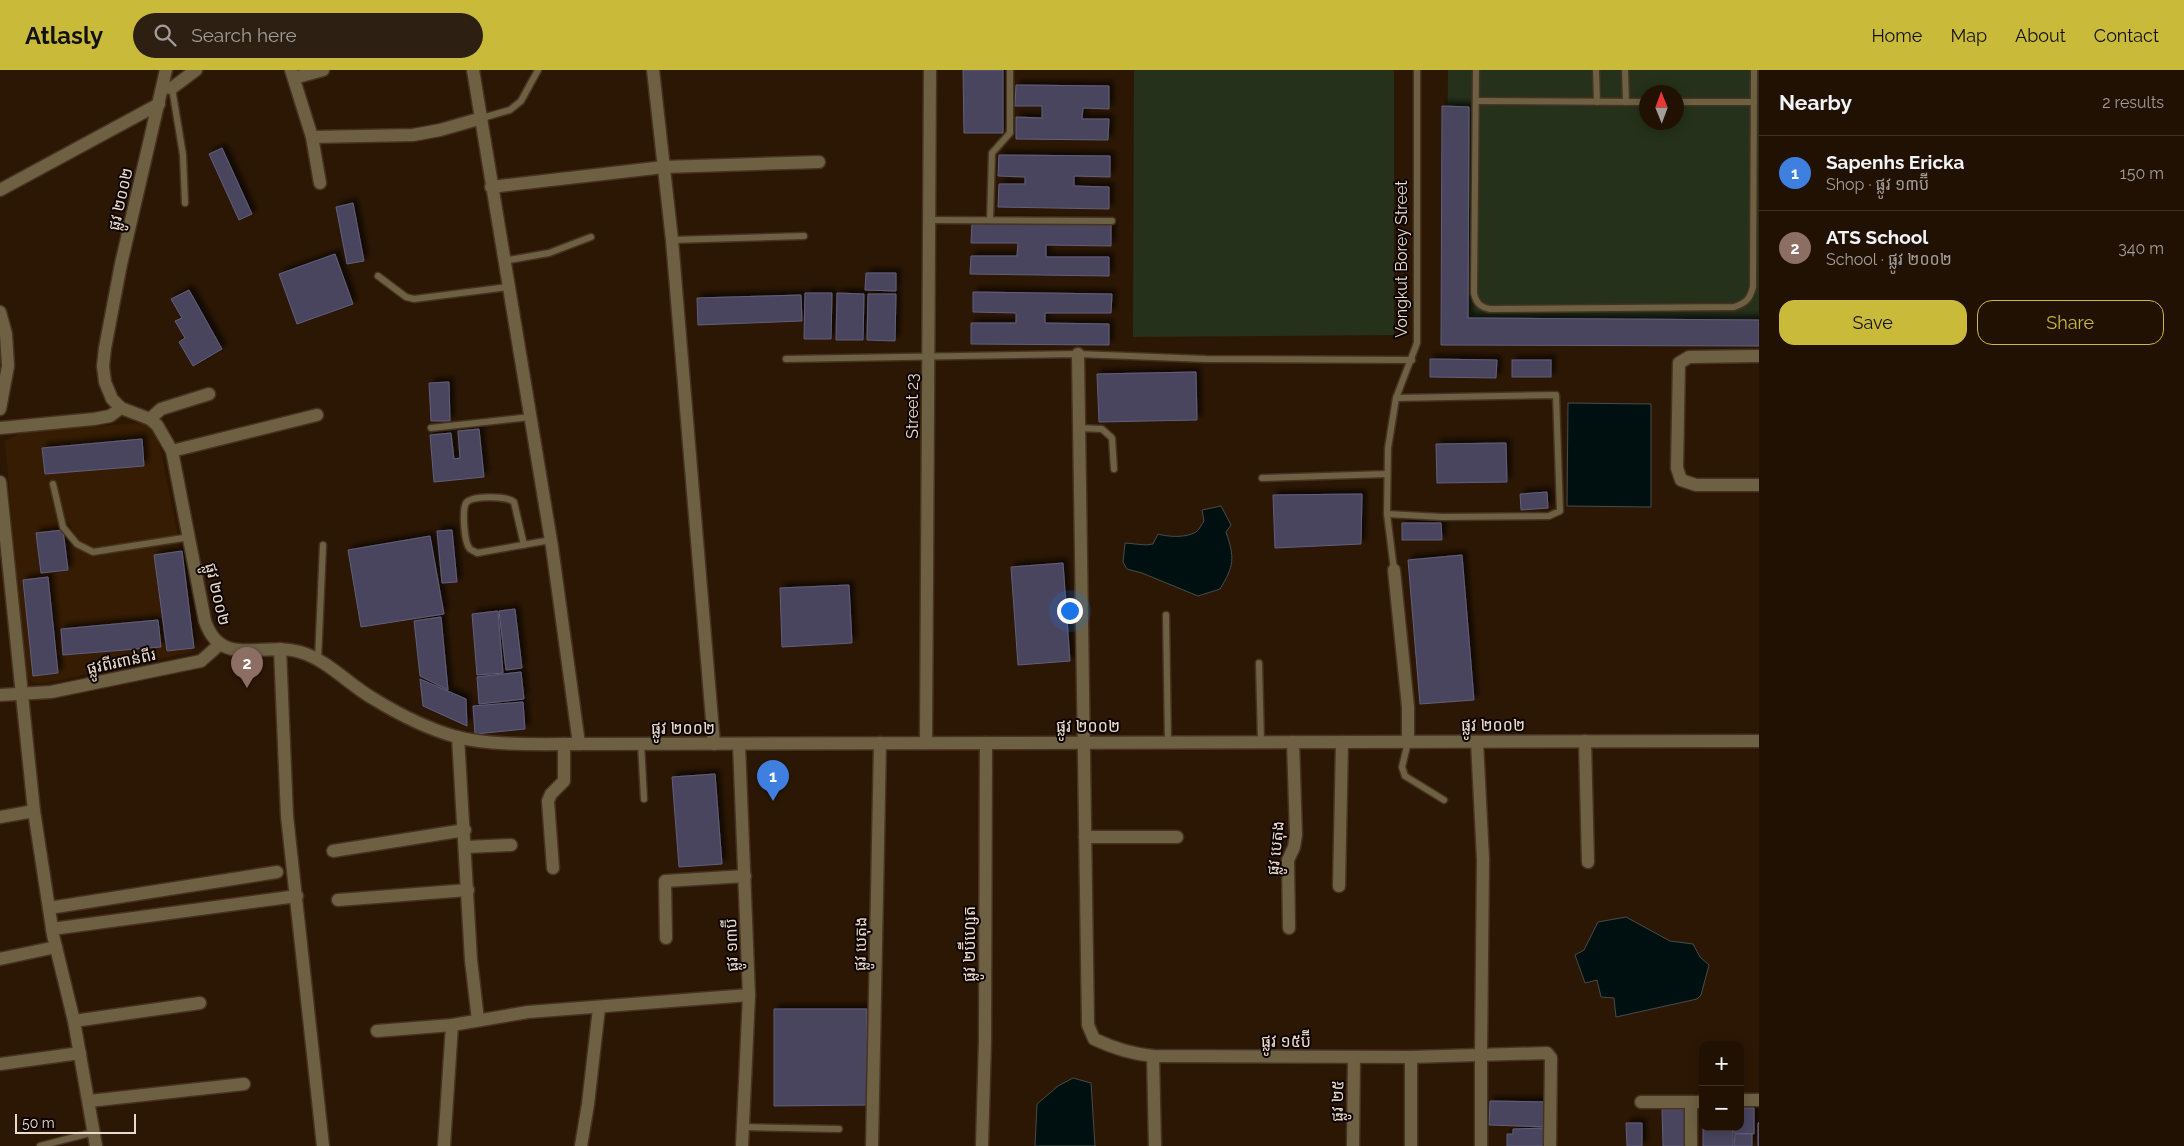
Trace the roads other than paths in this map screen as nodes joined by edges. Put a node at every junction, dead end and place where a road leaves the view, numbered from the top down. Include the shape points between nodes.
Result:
1 (166, 70) edge
2 (196, 70) edge
3 (323, 70) edge
4 (473, 70) edge
5 (538, 70) edge
6 (653, 70) edge
7 (930, 70) edge
8 (1010, 70) edge
9 (1417, 70) edge
10 (1476, 70) edge
11 (1596, 70) edge
12 (1625, 70) edge
13 (1754, 70) edge
14 (292, 74) edge
15 (167, 88) junction
16 (1476, 101) junction
17 (1597, 102) junction
18 (1626, 102) junction
19 (1639, 102) edge
20 (1684, 102) edge
21 (1754, 102) junction
22 (159, 104) junction
23 (482, 118) junction
24 (312, 137) junction
25 (819, 162) dead end
26 (664, 167) junction
27 (320, 183) dead end
28 (491, 187) junction
29 (0, 190) edge
30 (186, 204) dead end
31 (930, 220) junction
32 (990, 220) junction
33 (1112, 221) dead end
34 (804, 236) dead end
35 (591, 237) dead end
36 (672, 240) junction
37 (503, 261) junction
38 (378, 276) dead end
39 (508, 287) junction
40 (0, 312) edge
41 (1078, 354) junction
42 (1759, 356) edge
43 (928, 357) junction
44 (786, 359) dead end
45 (1412, 360) junction
46 (209, 394) dead end
47 (1396, 398) junction
48 (120, 408) junction
49 (0, 409) edge
50 (317, 415) dead end
51 (530, 417) junction
52 (150, 419) junction
53 (0, 428) edge
54 (431, 428) dead end
55 (1079, 428) junction
56 (172, 451) junction
57 (1114, 469) dead end
58 (1387, 474) junction
59 (1262, 478) dead end
60 (0, 482) edge
61 (53, 484) dead end
62 (1759, 484) edge
63 (1, 502) edge
64 (1386, 514) junction
65 (190, 537) junction
66 (551, 540) junction
67 (323, 545) dead end
68 (524, 545) junction
69 (1394, 570) joint
70 (1166, 615) dead end
71 (219, 645) junction
72 (280, 649) junction
73 (318, 660) junction
74 (1259, 663) dead end
75 (23, 692) junction
76 (0, 695) edge
77 (458, 737) junction
78 (1585, 741) junction
79 (1759, 741) edge
80 (1168, 742) junction
81 (1262, 742) junction
82 (1293, 742) junction
83 (1342, 742) junction
84 (1408, 742) junction
85 (1478, 742) junction
86 (880, 743) junction
87 (926, 743) junction
88 (986, 743) junction
89 (1084, 743) junction
90 (564, 744) junction
91 (579, 744) junction
92 (641, 744) junction
93 (714, 744) junction
94 (739, 744) junction
95 (644, 799) dead end
96 (1444, 800) dead end
97 (34, 811) junction
98 (0, 818) edge
99 (465, 830) junction
100 (1085, 837) junction
101 (1178, 837) dead end
102 (511, 845) dead end
103 (466, 847) junction
104 (334, 851) dead end
105 (1588, 862) dead end
106 (553, 868) dead end
107 (277, 872) dead end
108 (745, 876) junction
109 (1339, 886) dead end
110 (468, 890) junction
111 (297, 896) junction
112 (338, 900) dead end
113 (49, 908) junction
114 (1289, 928) dead end
115 (52, 929) junction
116 (666, 938) dead end
117 (56, 947) junction
118 (0, 959) edge
119 (748, 994) junction
120 (200, 1002) dead end
121 (599, 1008) junction
122 (478, 1020) junction
123 (74, 1021) junction
124 (452, 1025) junction
125 (378, 1031) dead end
126 (80, 1053) junction
127 (1480, 1055) junction
128 (1153, 1056) junction
129 (1354, 1057) junction
130 (1411, 1057) junction
131 (0, 1064) edge
132 (244, 1084) dead end
133 (1744, 1100) edge
134 (1759, 1100) edge
135 (89, 1101) junction
136 (1641, 1102) dead end
137 (1697, 1102) edge
138 (743, 1127) junction
139 (839, 1129) dead end
140 (94, 1132) junction
141 (40, 1146) edge
142 (96, 1146) edge
143 (323, 1146) edge
144 (444, 1146) edge
145 (581, 1146) edge
146 (742, 1146) edge
147 (872, 1146) edge
148 (982, 1146) edge
149 (1155, 1146) edge
150 (1353, 1146) edge
151 (1411, 1146) edge
152 (1482, 1146) edge
153 (1550, 1146) edge
154 (1691, 1146) edge

1 - 15 street, ផ្លូវ ២០០២
2 - 15 street
3 - 14 street
4 - 23 street
5 - 23 lane via 521,101 510,110
6 - 26 street
7 - 31 street, Street 23
8 - 32 lane via 1010,133 992,153
9 - 45 lane, Vongkut Borey Street via 1417,343
10 - 16 lane
11 - 17 lane
12 - 18 lane
13 - 21 lane
14 - 24 street
15 - 22 street, ផ្លូវ ២០០២
15 - 30 lane via 183,155
16 - 17 lane
16 - 21 lane via 1474,294 1482,307 1490,309 1744,304 1753,287
17 - 18 lane
18 - 19 lane
20 - 21 lane
22 - 29 street
22 - 48 street, ផ្លូវ ២០០២ via 121,264 105,348 105,382
23 - 24 street via 413,135
23 - 28 street
24 - 27 street
25 - 26 street
26 - 28 street
26 - 36 street
28 - 37 street
31 - 32 lane
31 - 43 street, Street 23
32 - 33 lane
34 - 36 lane
35 - 37 lane via 549,253
36 - 93 street
37 - 39 street
38 - 39 lane via 406,297 414,299
39 - 51 street
40 - 49 street via 6,334 8,366
41 - 43 lane
41 - 45 lane via 1206,359
41 - 55 street
42 - 62 street via 1689,357 1679,363 1677,468 1681,480 1696,485
43 - 44 lane
43 - 87 street, Street 23
45 - 47 lane, Vongkut Borey Street
46 - 52 street via 161,408
47 - 58 lane, Vongkut Borey Street
47 - 64 lane via 1556,395 1560,511 1549,516
48 - 52 street
48 - 53 street via 110,416 94,419
50 - 56 street
51 - 54 lane
51 - 66 street
52 - 56 street, ផ្លូវ ២០០២ via 158,425
55 - 57 lane via 1102,429 1112,438
55 - 89 street
56 - 65 street, ផ្លូវ ២០០២
58 - 59 lane
58 - 64 lane, Vongkut Borey Street
60 - 63 street
61 - 65 lane via 63,527 77,544 93,552
63 - 75 street
64 - 69 lane, Vongkut Borey Street
65 - 71 street, ផ្លូវ ២០០២ via 205,621 208,632
66 - 68 lane
66 - 91 street
67 - 73 lane
68 - 68 lane via 477,553 470,549 466,542 464,511 467,502 503,497 514,502
69 - 84 street, Vongkut Borey Street via 1408,706
70 - 80 lane
71 - 72 street, ផ្លូវ ២០០២ via 235,650
71 - 75 street, ផ្លូវពីរពាន់ពីរ via 201,661 51,692
72 - 73 street, ផ្លូវ ២០០២ via 300,652
72 - 111 street via 287,816
73 - 77 street, ផ្លូវ ២០០២ via 373,699 423,725
74 - 81 lane
75 - 76 street, ផ្លូវពីរពាន់ពីរ
75 - 97 street
77 - 90 street, ផ្លូវ ២០០២
77 - 99 street
78 - 79 street, ផ្លូវ ២០០២
78 - 85 street, ផ្លូវ ២០០២
78 - 105 street
80 - 81 street, ផ្លូវ ២០០២
80 - 89 street, ផ្លូវ ២០០២
81 - 82 street, ផ្លូវ ២០០២
82 - 83 street, ផ្លូវ ២០០២
82 - 114 street, ផ្លូវ បេតុង via 1296,835 1288,860
83 - 84 street, ផ្លូវ ២០០២
83 - 109 street
84 - 85 street, ផ្លូវ ២០០២
84 - 96 lane via 1402,767 1405,776
85 - 127 street via 1484,859
86 - 87 street, ផ្លូវ ២០០២
86 - 94 street, ផ្លូវ ២០០២
86 - 147 street, ផ្លូវ បេតុង
87 - 88 street, ផ្លូវ ២០០២
88 - 89 street, ផ្លូវ ២០០២
88 - 148 street, ផ្លូវ ២ប៊ីហ្សេត
89 - 100 street
90 - 91 street, ផ្លូវ ២០០២
90 - 106 street via 564,781 548,801
91 - 92 street, ផ្លូវ ២០០២
92 - 93 street, ផ្លូវ ២០០២
92 - 95 lane
93 - 94 street, ផ្លូវ ២០០២
94 - 108 street, ផ្លូវ ១៣ប៊ី
97 - 98 street
97 - 113 street
99 - 103 street
99 - 104 street
100 - 101 street
100 - 128 street, ផ្លូវ ១៥ប៊ី via 1088,1025 1094,1039 1111,1047
102 - 103 street
103 - 110 street
107 - 113 street
108 - 116 street via 665,881
108 - 119 street, ផ្លូវ ១៣ប៊ី
110 - 112 street
110 - 122 street
111 - 115 street
111 - 143 street
113 - 115 street
115 - 117 street
117 - 118 street
117 - 123 street
119 - 121 street
119 - 138 street, ផ្លូវ ១៣ប៊ី
120 - 123 street
121 - 122 street via 528,1012
121 - 145 street
122 - 124 street
123 - 126 street
124 - 125 street
124 - 144 street
126 - 131 street
126 - 135 street
127 - 130 street, ផ្លូវ ១៥ប៊ី
127 - 152 street
127 - 153 street, ផ្លូវ ១៥ប៊ី via 1547,1053 1552,1058
128 - 129 street, ផ្លូវ ១៥ប៊ី
128 - 149 street
129 - 130 street, ផ្លូវ ១៥ប៊ី
129 - 150 street, ផ្លូវ ២៥
130 - 151 street
132 - 135 street
133 - 134 street
135 - 140 street
136 - 137 street
137 - 154 street
138 - 139 lane
138 - 146 street, ផ្លូវ ១៣ប៊ី
140 - 141 lane
140 - 142 street

